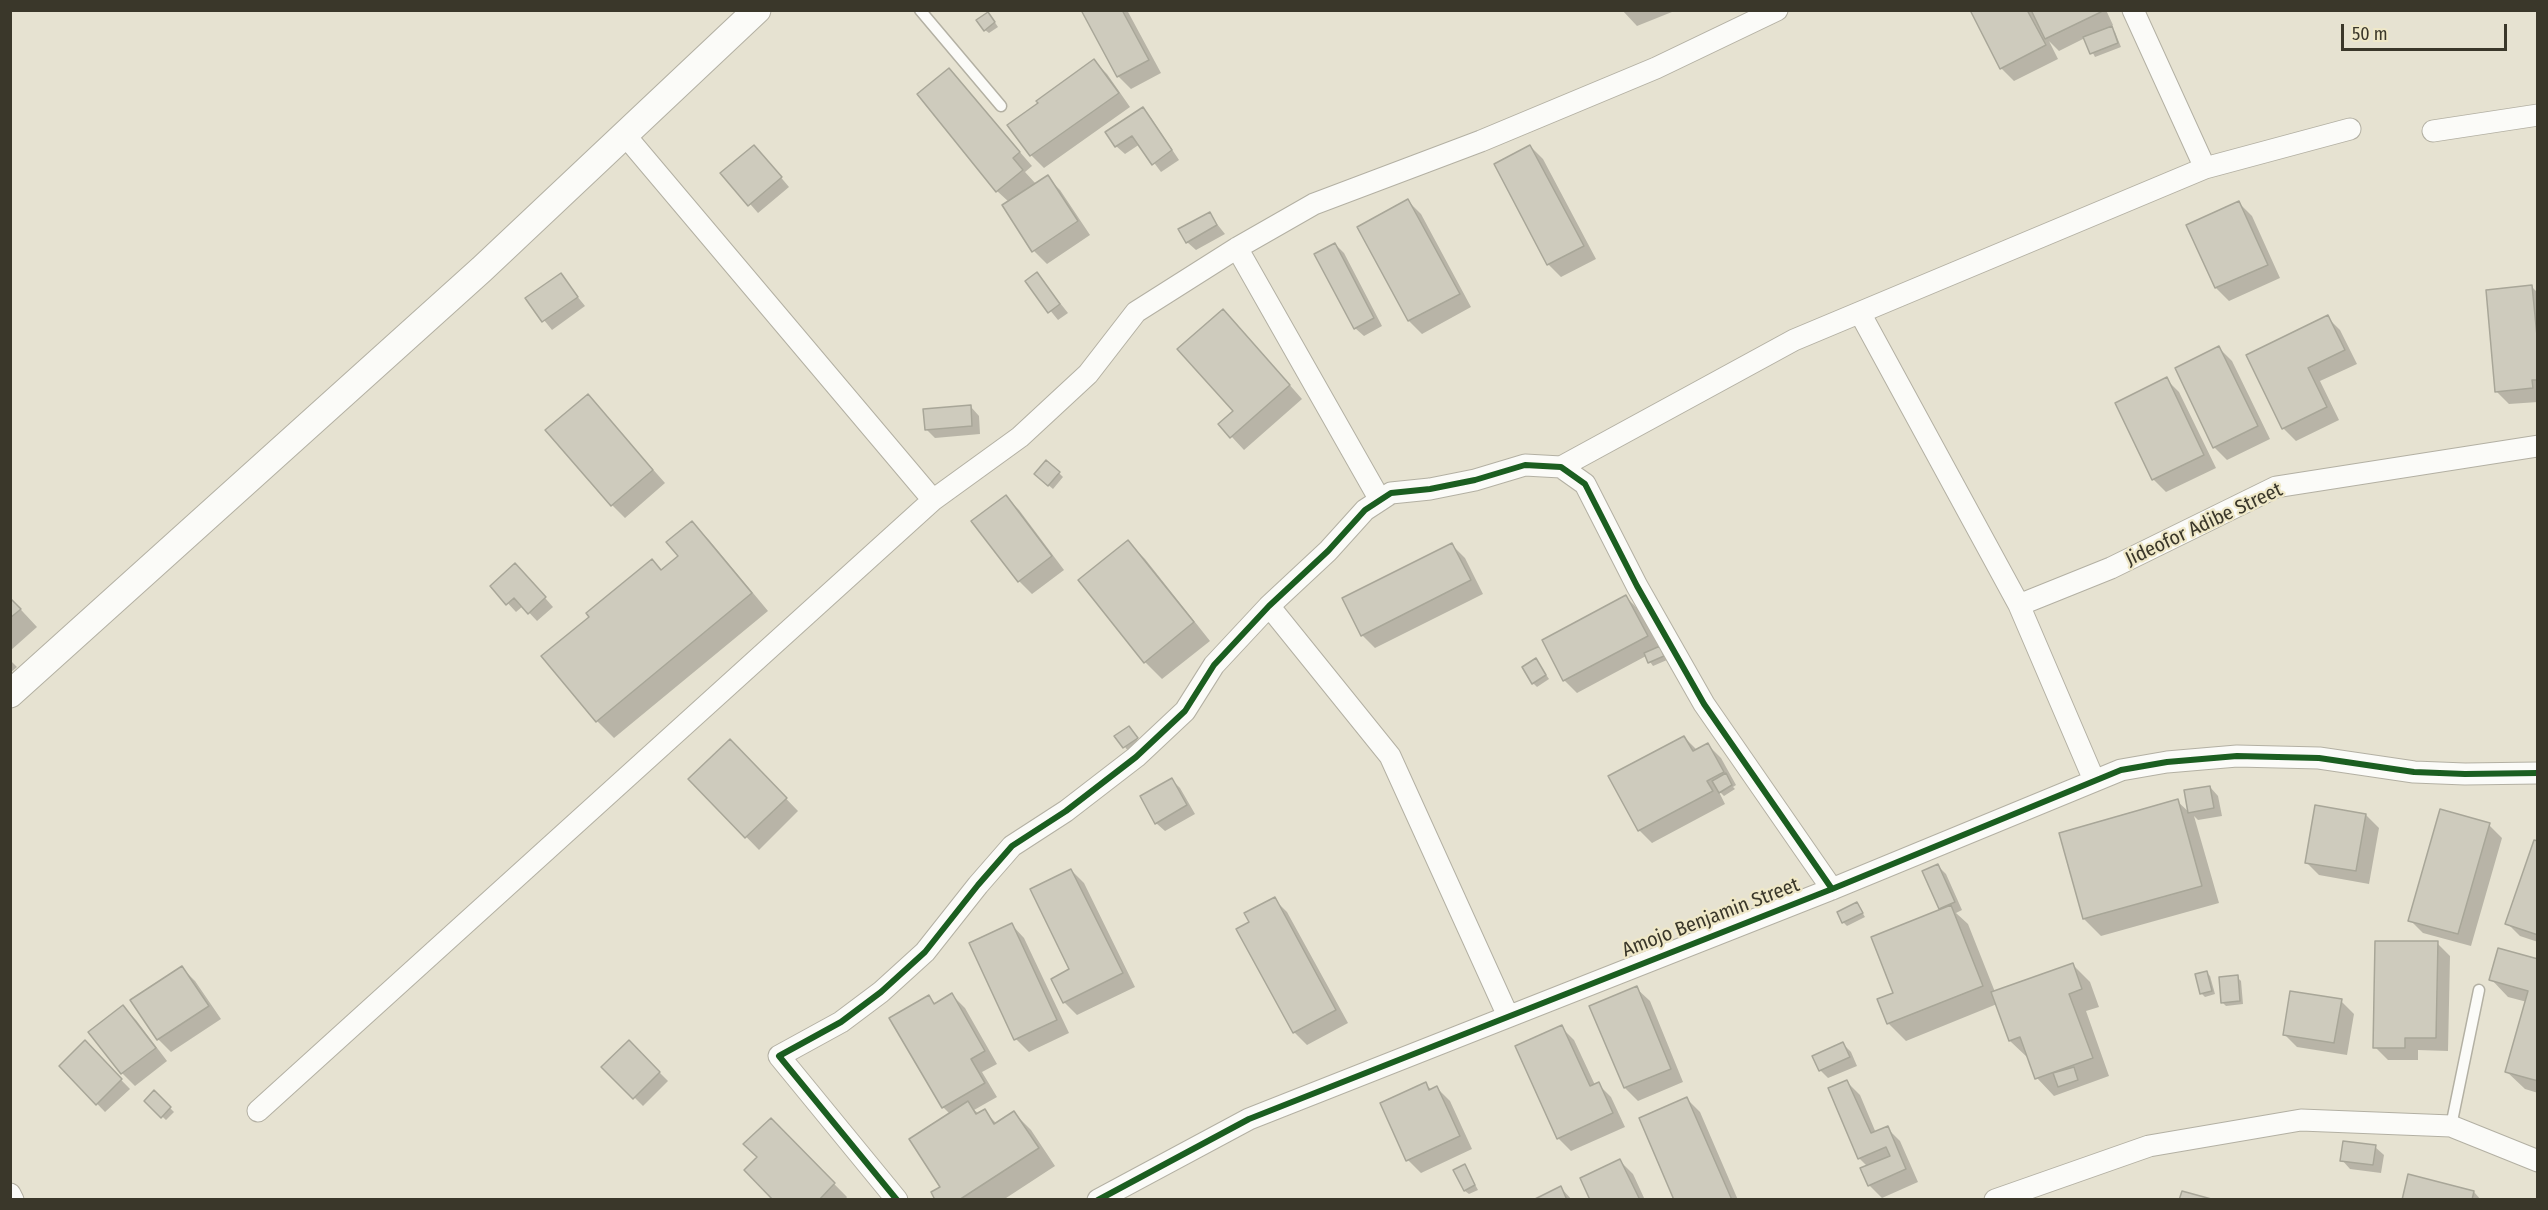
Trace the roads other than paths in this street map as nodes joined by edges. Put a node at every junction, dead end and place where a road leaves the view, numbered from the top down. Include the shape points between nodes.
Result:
1 (757, 10) edge
2 (920, 10) edge
3 (1777, 10) edge
4 (2133, 10) edge
5 (1759, 15) edge
6 (1001, 106) dead end
7 (2538, 115) edge
8 (2350, 129) dead end
9 (2433, 131) dead end
10 (624, 134) junction
11 (2205, 168) junction
12 (1237, 248) junction
13 (1860, 312) junction
14 (2538, 446) edge
15 (1561, 467) junction
16 (933, 500) junction
17 (1380, 500) junction
18 (2019, 605) junction
19 (1269, 606) junction
20 (10, 694) edge
21 (2538, 773) edge
22 (2094, 780) junction
23 (1832, 889) junction
24 (2480, 990) dead end
25 (1508, 1016) junction
26 (258, 1111) dead end
27 (2451, 1126) junction
28 (2538, 1161) edge
29 (10, 1194) edge
30 (13, 1200) edge
31 (897, 1200) edge
32 (1098, 1200) edge
33 (1995, 1200) edge

1 - 10 street
2 - 6 lane
3 - 5 street
4 - 11 street
5 - 12 street via 1656,68 1481,141 1314,204
7 - 9 street
8 - 11 street
10 - 16 street
10 - 20 street via 473,277
11 - 13 street
12 - 16 street via 1136,312 1088,374 1020,437
12 - 17 street
13 - 15 street via 1794,340
13 - 18 street
14 - 18 street, Jideofor Adibe Street via 2276,488 2111,568
15 - 17 street via 1525,465 1464,482 1391,493
15 - 23 street via 1585,484 1704,704
16 - 26 street
17 - 19 street via 1365,510
18 - 22 street
19 - 25 street via 1390,756
19 - 31 street via 1214,665 1185,711 1127,764 1012,846 925,952 841,1022 779,1056
21 - 22 street, Amojo Benjamin Street via 2414,772 2319,758 2237,756 2143,765
22 - 23 street, Amojo Benjamin Street
23 - 25 street, Amojo Benjamin Street
24 - 27 lane
25 - 32 street, Amojo Benjamin Street via 1249,1119
27 - 28 street
27 - 33 street via 2301,1120 2149,1146
29 - 30 street

